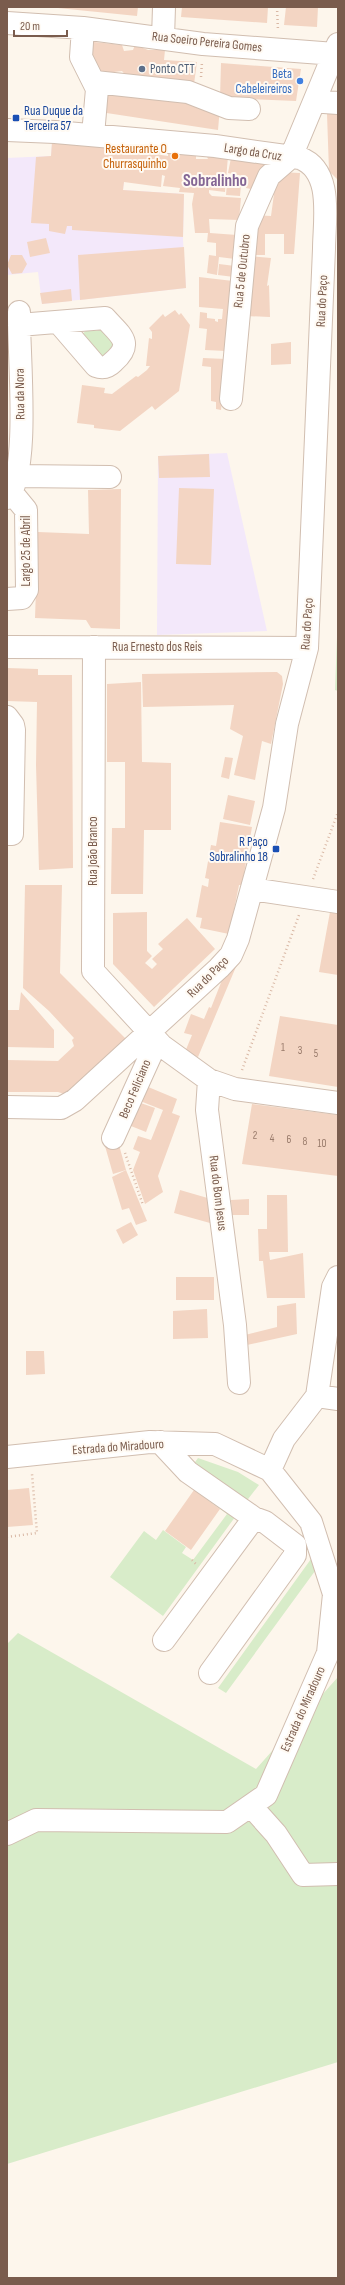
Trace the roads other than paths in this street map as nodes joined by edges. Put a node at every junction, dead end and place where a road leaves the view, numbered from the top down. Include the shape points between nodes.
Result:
1 (164, 7) edge
2 (7, 23) edge
3 (82, 28) junction
4 (163, 38) junction
5 (336, 49) edge
6 (95, 82) junction
7 (249, 109) dead end
8 (7, 130) edge
9 (93, 135) junction
10 (291, 157) junction
11 (331, 197) edge
12 (59, 323) dead end
13 (231, 399) dead end
14 (110, 477) dead end
15 (12, 489) edge
16 (7, 599) edge
17 (7, 647) edge
18 (94, 647) junction
19 (307, 648) junction
20 (7, 717) edge
21 (9, 837) edge
22 (252, 889) junction
23 (338, 902) edge
24 (153, 1037) junction
25 (209, 1080) junction
26 (338, 1103) edge
27 (7, 1108) edge
28 (113, 1138) road end
29 (338, 1277) edge
30 (239, 1383) dead end
31 (317, 1396) junction
32 (338, 1399) edge
33 (160, 1442) junction
34 (7, 1457) edge
35 (270, 1470) junction
36 (254, 1518) junction
37 (164, 1640) dead end
38 (210, 1672) dead end
39 (251, 1806) junction
40 (7, 1834) edge
41 (338, 1874) edge

1 - 4 street
2 - 3 street, Rua Soeiro Pereira Gomes
3 - 4 street, Rua Soeiro Pereira Gomes
3 - 6 street via 81,57
4 - 5 street, Rua Soeiro Pereira Gomes via 203,44
5 - 10 street
6 - 7 street via 188,92 229,108
6 - 9 street via 97,89
8 - 9 street, Largo da Cruz
9 - 10 street, Largo da Cruz via 215,146
10 - 11 street, Largo da Cruz via 305,160 316,170
10 - 13 street, Rua 5 de Outubro via 269,176 247,226
11 - 19 street, Rua do Paço via 324,250
12 - 15 street, Rua da Nora via 19,318 21,434
14 - 15 street
15 - 16 street, Largo 25 de Abril via 26,510 27,590 22,598
17 - 18 street, Rua Ernesto dos Reis
18 - 19 street, Rua Ernesto dos Reis
18 - 24 street, Rua João Branco via 93,971
19 - 22 street, Rua do Paço via 287,724 274,808
20 - 21 street via 14,730
22 - 23 street
22 - 24 street, Rua do Paço via 231,955
24 - 25 street
24 - 27 street, Rua do Paço via 75,1100 61,1108
24 - 28 street, Beco Feliciano
25 - 26 street via 235,1089
25 - 30 street, Rua do Bom Jesus via 207,1110 235,1325
29 - 31 street via 333,1287
31 - 32 street
31 - 35 street via 284,1439
33 - 34 street, Estrada do Miradouro
33 - 35 street, Estrada do Miradouro via 215,1444
33 - 36 street via 188,1472
35 - 39 street, Estrada do Miradouro via 310,1522 334,1594 328,1653 266,1795
36 - 37 street
36 - 38 street via 266,1522 293,1541 295,1555
39 - 40 street, Estrada do Miradouro via 227,1822 36,1820
39 - 41 street via 276,1834 303,1875

